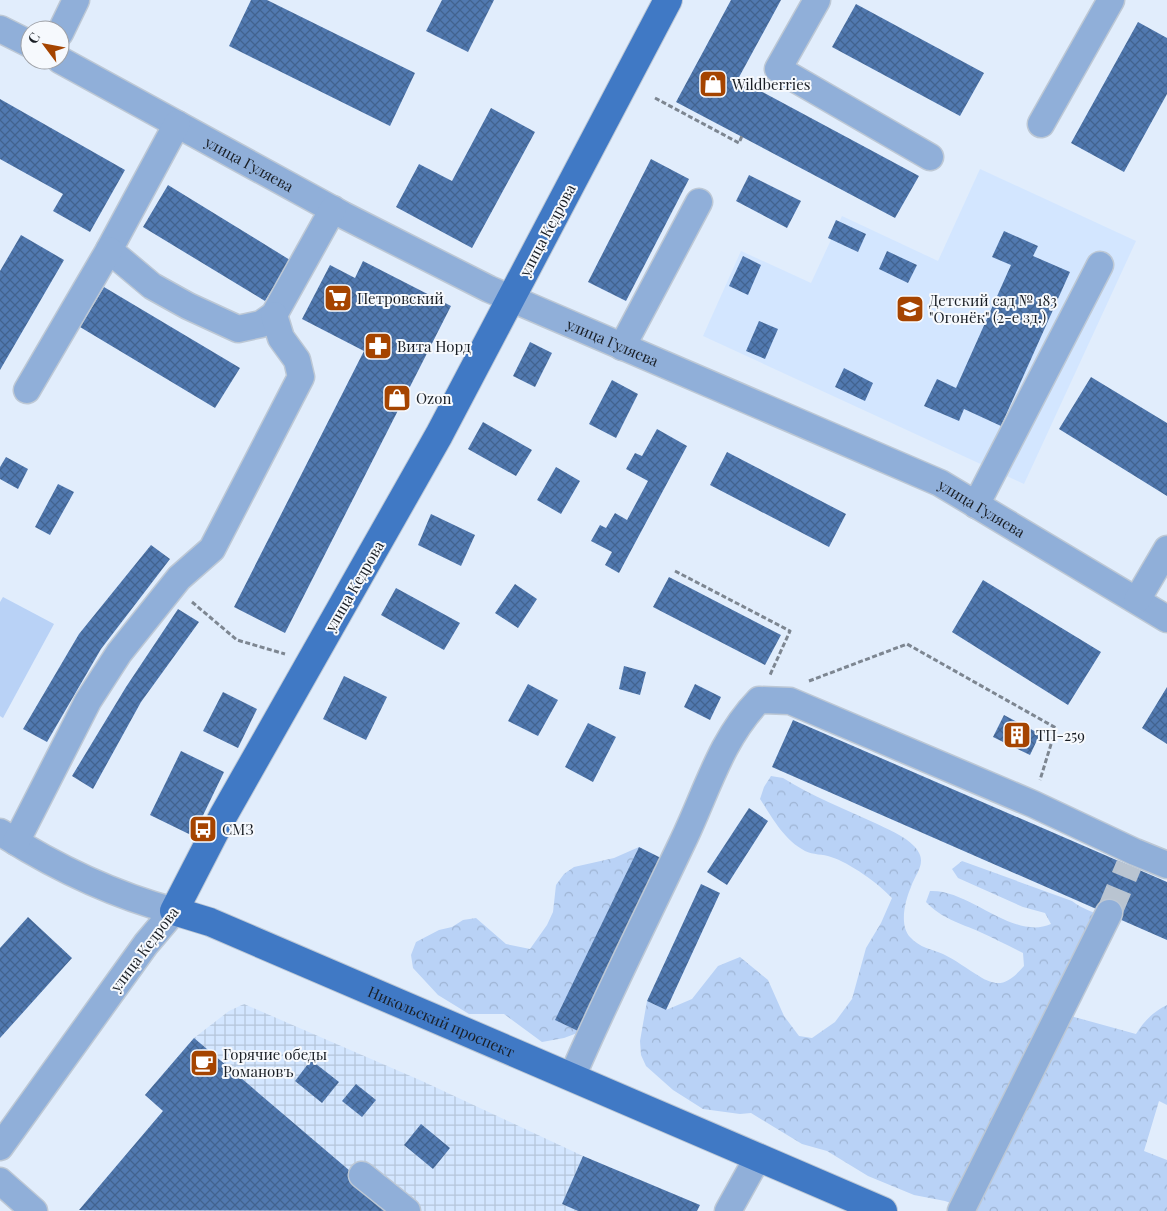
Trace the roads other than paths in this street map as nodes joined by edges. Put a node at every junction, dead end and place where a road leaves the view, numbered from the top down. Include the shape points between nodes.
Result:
1 (76, 0) edge
2 (668, 0) edge
3 (817, 0) edge
4 (1111, 0) edge
5 (66, 20) edge
6 (0, 29) edge
7 (20, 39) edge
8 (70, 65) edge
9 (177, 124) junction
10 (1041, 124) dead end
11 (930, 156) dead end
12 (699, 202) dead end
13 (333, 209) junction
14 (109, 250) junction
15 (1100, 265) dead end
16 (511, 299) junction
17 (274, 315) junction
18 (622, 347) junction
19 (27, 390) dead end
20 (976, 505) junction
21 (1167, 549) edge
22 (1137, 600) junction
23 (1167, 619) edge
24 (8, 837) edge
25 (1167, 865) edge
26 (174, 911) junction
27 (1109, 913) tunnel mouth
28 (572, 1077) junction
29 (0, 1147) edge
30 (758, 1157) junction
31 (362, 1174) dead end
32 (0, 1181) edge
33 (34, 1211) edge
34 (407, 1211) edge
35 (728, 1211) edge
36 (883, 1211) edge
37 (961, 1211) edge

1 - 5 street
2 - 16 main road, улица Кедрова
3 - 11 street via 778,69
4 - 10 street
6 - 7 street
8 - 9 street, улица Гуляева
9 - 13 street, улица Гуляева
9 - 14 street
12 - 18 street
13 - 16 street, улица Гуляева
13 - 17 street
14 - 17 street via 152,286 238,329 261,324
14 - 19 street
15 - 20 street
16 - 18 street, улица Гуляева
16 - 26 main road, улица Кедрова via 440,435 223,816
17 - 24 street via 281,338 297,360 301,377 212,548 173,586 119,653
18 - 20 street, улица Гуляева via 940,484
20 - 22 street, улица Гуляева
21 - 22 street
22 - 23 street, улица Гуляева
24 - 26 street, Никольский проспект via 77,874 150,905
25 - 28 street via 1132,859 1033,804 790,701 759,700 725,744 683,842
26 - 28 main road, Никольский проспект via 219,926
26 - 29 street, улица Кедрова via 146,944
27 - 37 street
28 - 30 main road, Никольский проспект
30 - 35 street
30 - 36 main road, Никольский проспект
31 - 34 street
32 - 33 street

